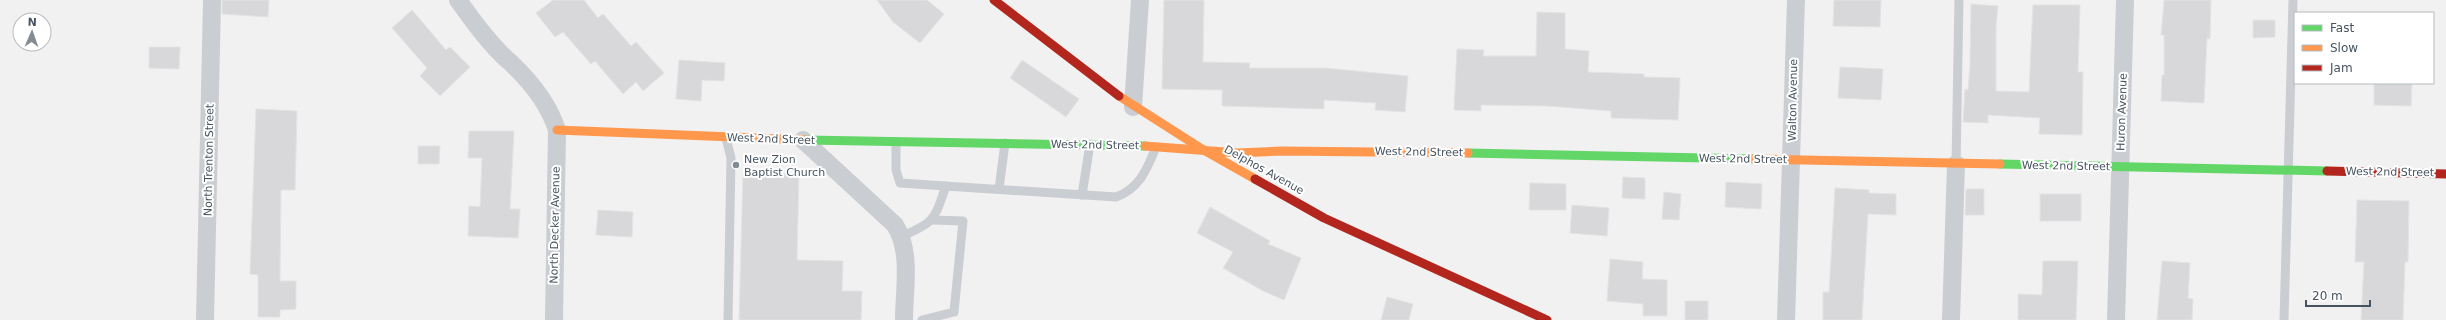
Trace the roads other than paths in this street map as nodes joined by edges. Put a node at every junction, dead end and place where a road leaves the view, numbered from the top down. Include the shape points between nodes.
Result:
1 (212, 0) edge
2 (458, 0) edge
3 (994, 0) edge
4 (1140, 0) edge
5 (1796, 0) edge
6 (1959, 0) edge
7 (2125, 0) edge
8 (2294, 0) edge
9 (1133, 107) junction
10 (557, 130) junction
11 (726, 138) junction
12 (803, 140) junction
13 (896, 142) junction
14 (1005, 143) junction
15 (1090, 144) junction
16 (1156, 147) junction
17 (1202, 149) junction
18 (1792, 160) junction
19 (1956, 164) junction
20 (2120, 167) junction
21 (2289, 170) junction
22 (2446, 174) edge
23 (946, 186) junction
24 (999, 189) junction
25 (1082, 195) junction
26 (933, 220) junction
27 (902, 236) junction
28 (205, 320) edge
29 (554, 320) edge
30 (728, 320) edge
31 (904, 320) edge
32 (922, 320) edge
33 (1547, 320) edge
34 (1786, 320) edge
35 (1950, 320) edge
36 (2116, 320) edge
37 (2284, 320) edge

1 - 28 street, North Trenton Street
2 - 10 street via 544,102
3 - 9 street, Delphos Avenue
4 - 9 street
5 - 18 street, Walton Avenue
6 - 19 lane
7 - 20 street, Huron Avenue
8 - 21 lane
9 - 17 street, Delphos Avenue
10 - 11 street, West 2nd Street
10 - 29 street, North Decker Avenue
11 - 12 street, West 2nd Street
11 - 30 lane via 731,158
12 - 13 street, West 2nd Street
12 - 27 street via 895,225
13 - 14 street, West 2nd Street
13 - 23 lane via 896,170 900,183
14 - 15 street, West 2nd Street
14 - 24 lane
15 - 16 street, West 2nd Street
15 - 25 lane
16 - 17 street, West 2nd Street
16 - 25 lane via 1143,177 1128,192 1116,197
17 - 18 street, West 2nd Street via 1238,153 1434,152
17 - 33 street, Delphos Avenue via 1324,218
18 - 19 street, West 2nd Street
18 - 34 street, Walton Avenue
19 - 20 street, West 2nd Street
19 - 35 street
20 - 21 street, West 2nd Street
20 - 36 street, Huron Avenue
21 - 22 street, West 2nd Street
21 - 37 lane
23 - 24 lane
23 - 26 lane
24 - 25 lane
26 - 27 lane via 925,227
26 - 32 lane via 963,221 954,312
27 - 31 street via 906,249

